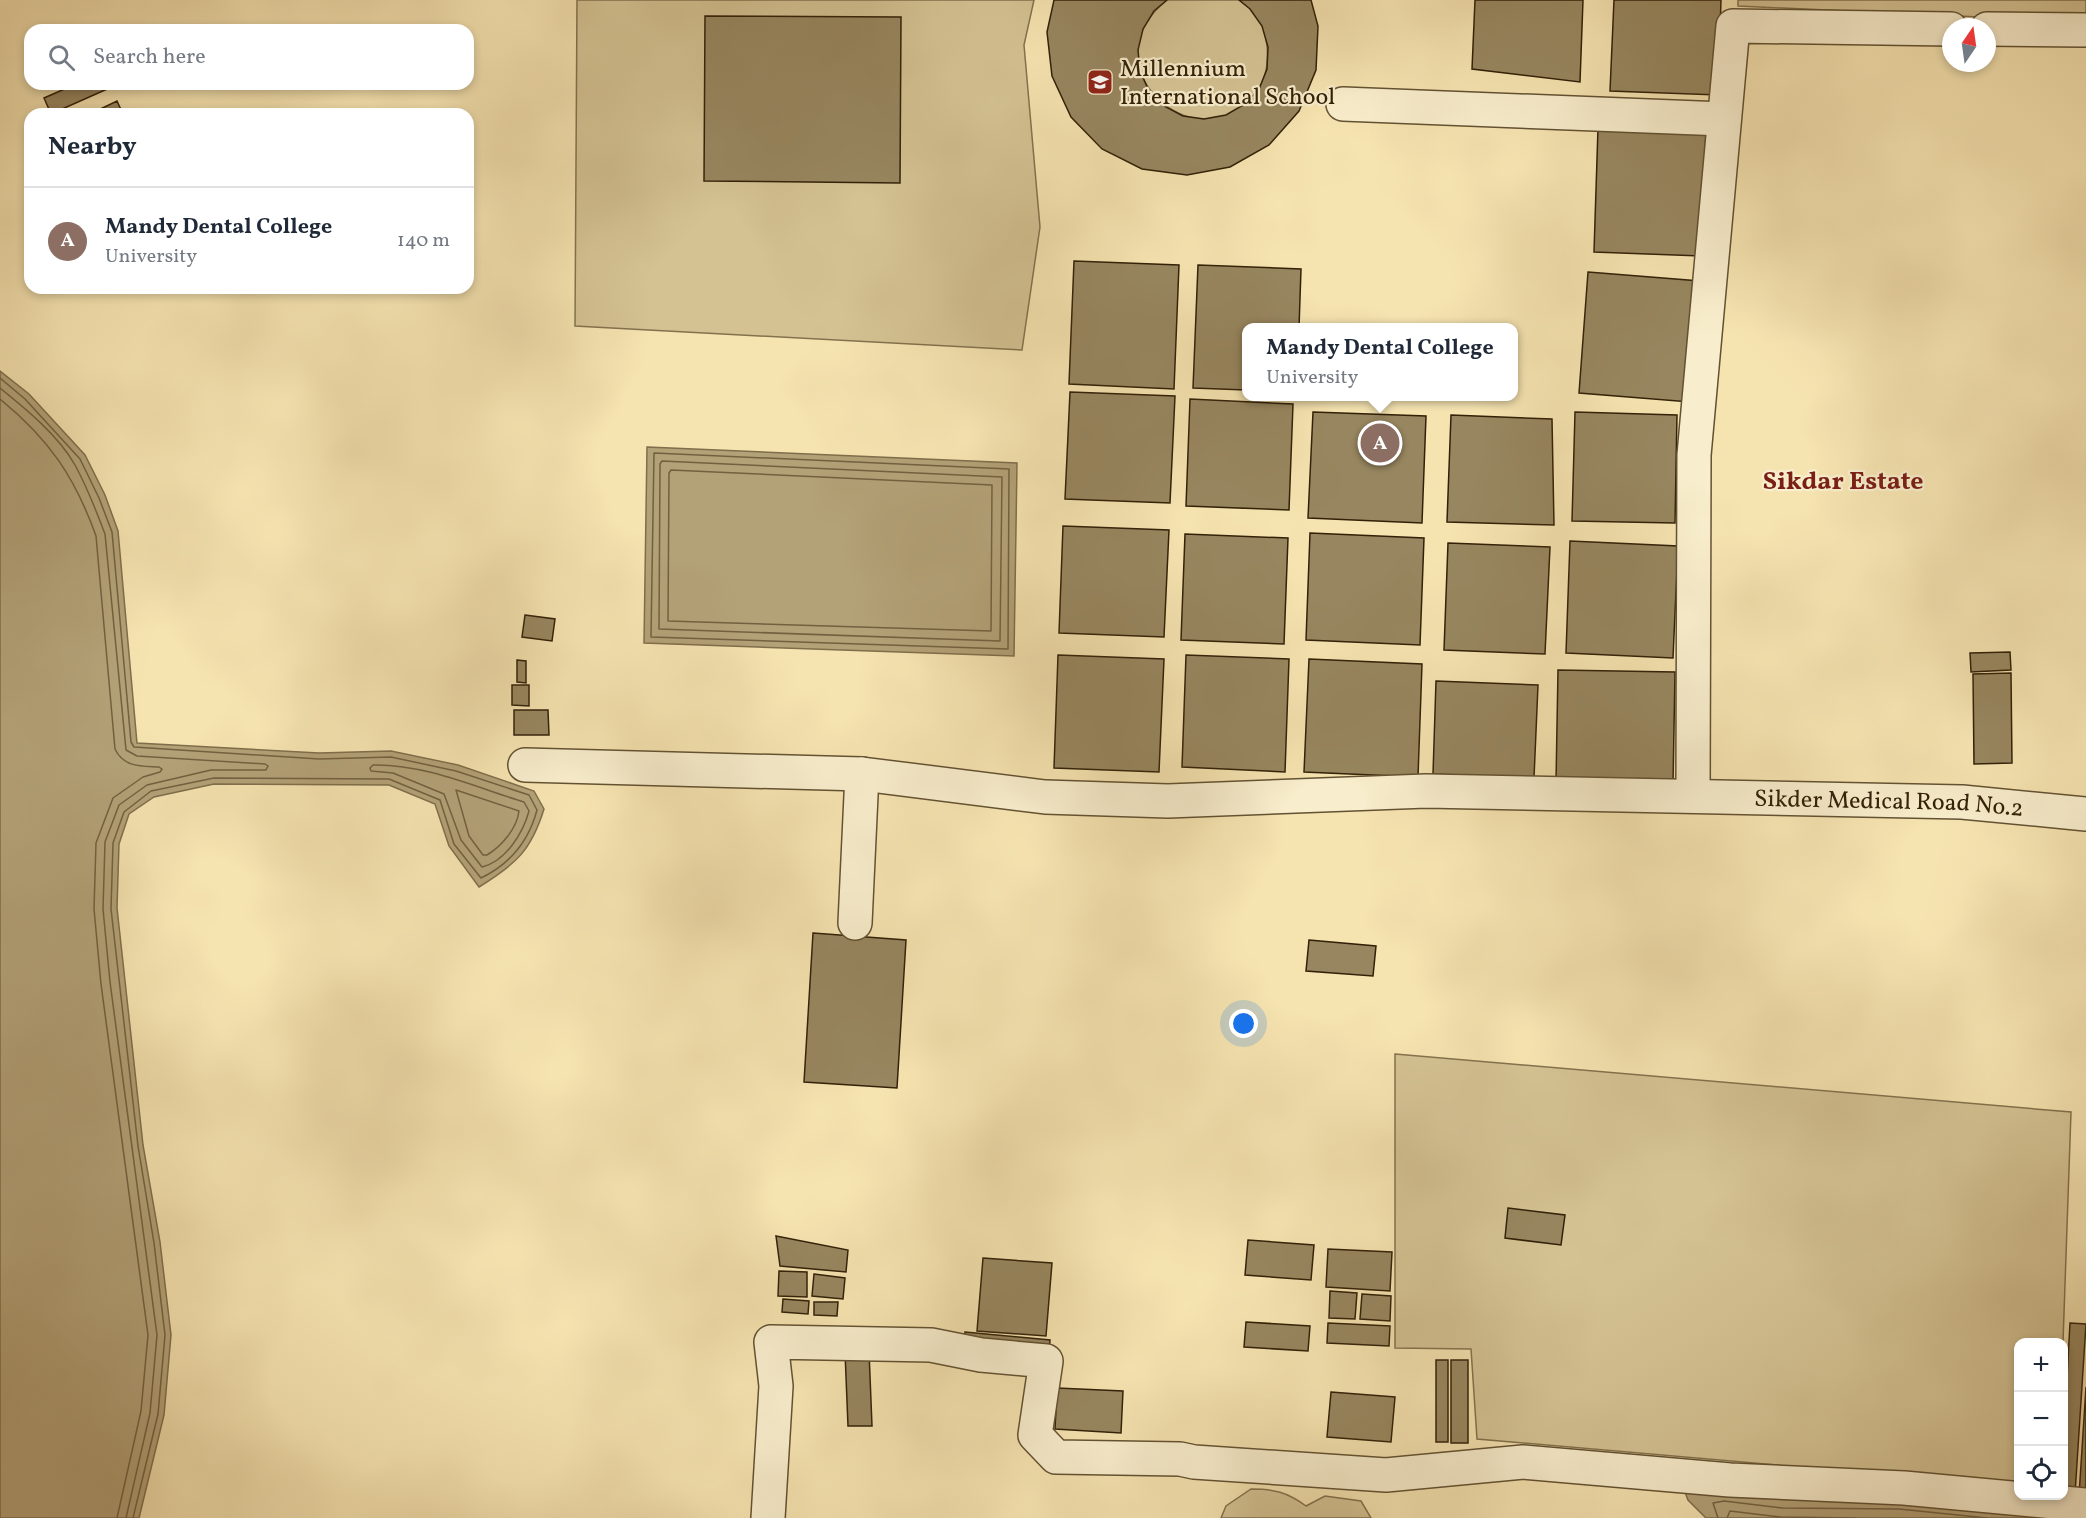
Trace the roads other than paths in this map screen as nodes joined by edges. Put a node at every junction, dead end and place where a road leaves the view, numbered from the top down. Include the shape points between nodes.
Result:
1 (1942, 28) edge
2 (1996, 29) edge
3 (2086, 30) edge
4 (1343, 104) dead end
5 (1724, 119) junction
6 (525, 765) dead end
7 (862, 774) junction
8 (1693, 795) junction
9 (2086, 814) edge
10 (855, 923) dead end
11 (2086, 1505) edge
12 (768, 1518) edge

1 - 5 street via 1733,26
2 - 3 street
4 - 5 street
5 - 8 street via 1694,455
6 - 7 street, Sikder Medical Road No.2
7 - 8 street, Sikder Medical Road No.2 via 1045,797 1168,801 1426,791
7 - 10 street
8 - 9 street, Sikder Medical Road No.2 via 1962,802
11 - 12 street via 1904,1488 1523,1462 1386,1475 1180,1459 1056,1456 1035,1436 1046,1361 932,1346 771,1342 776,1386

